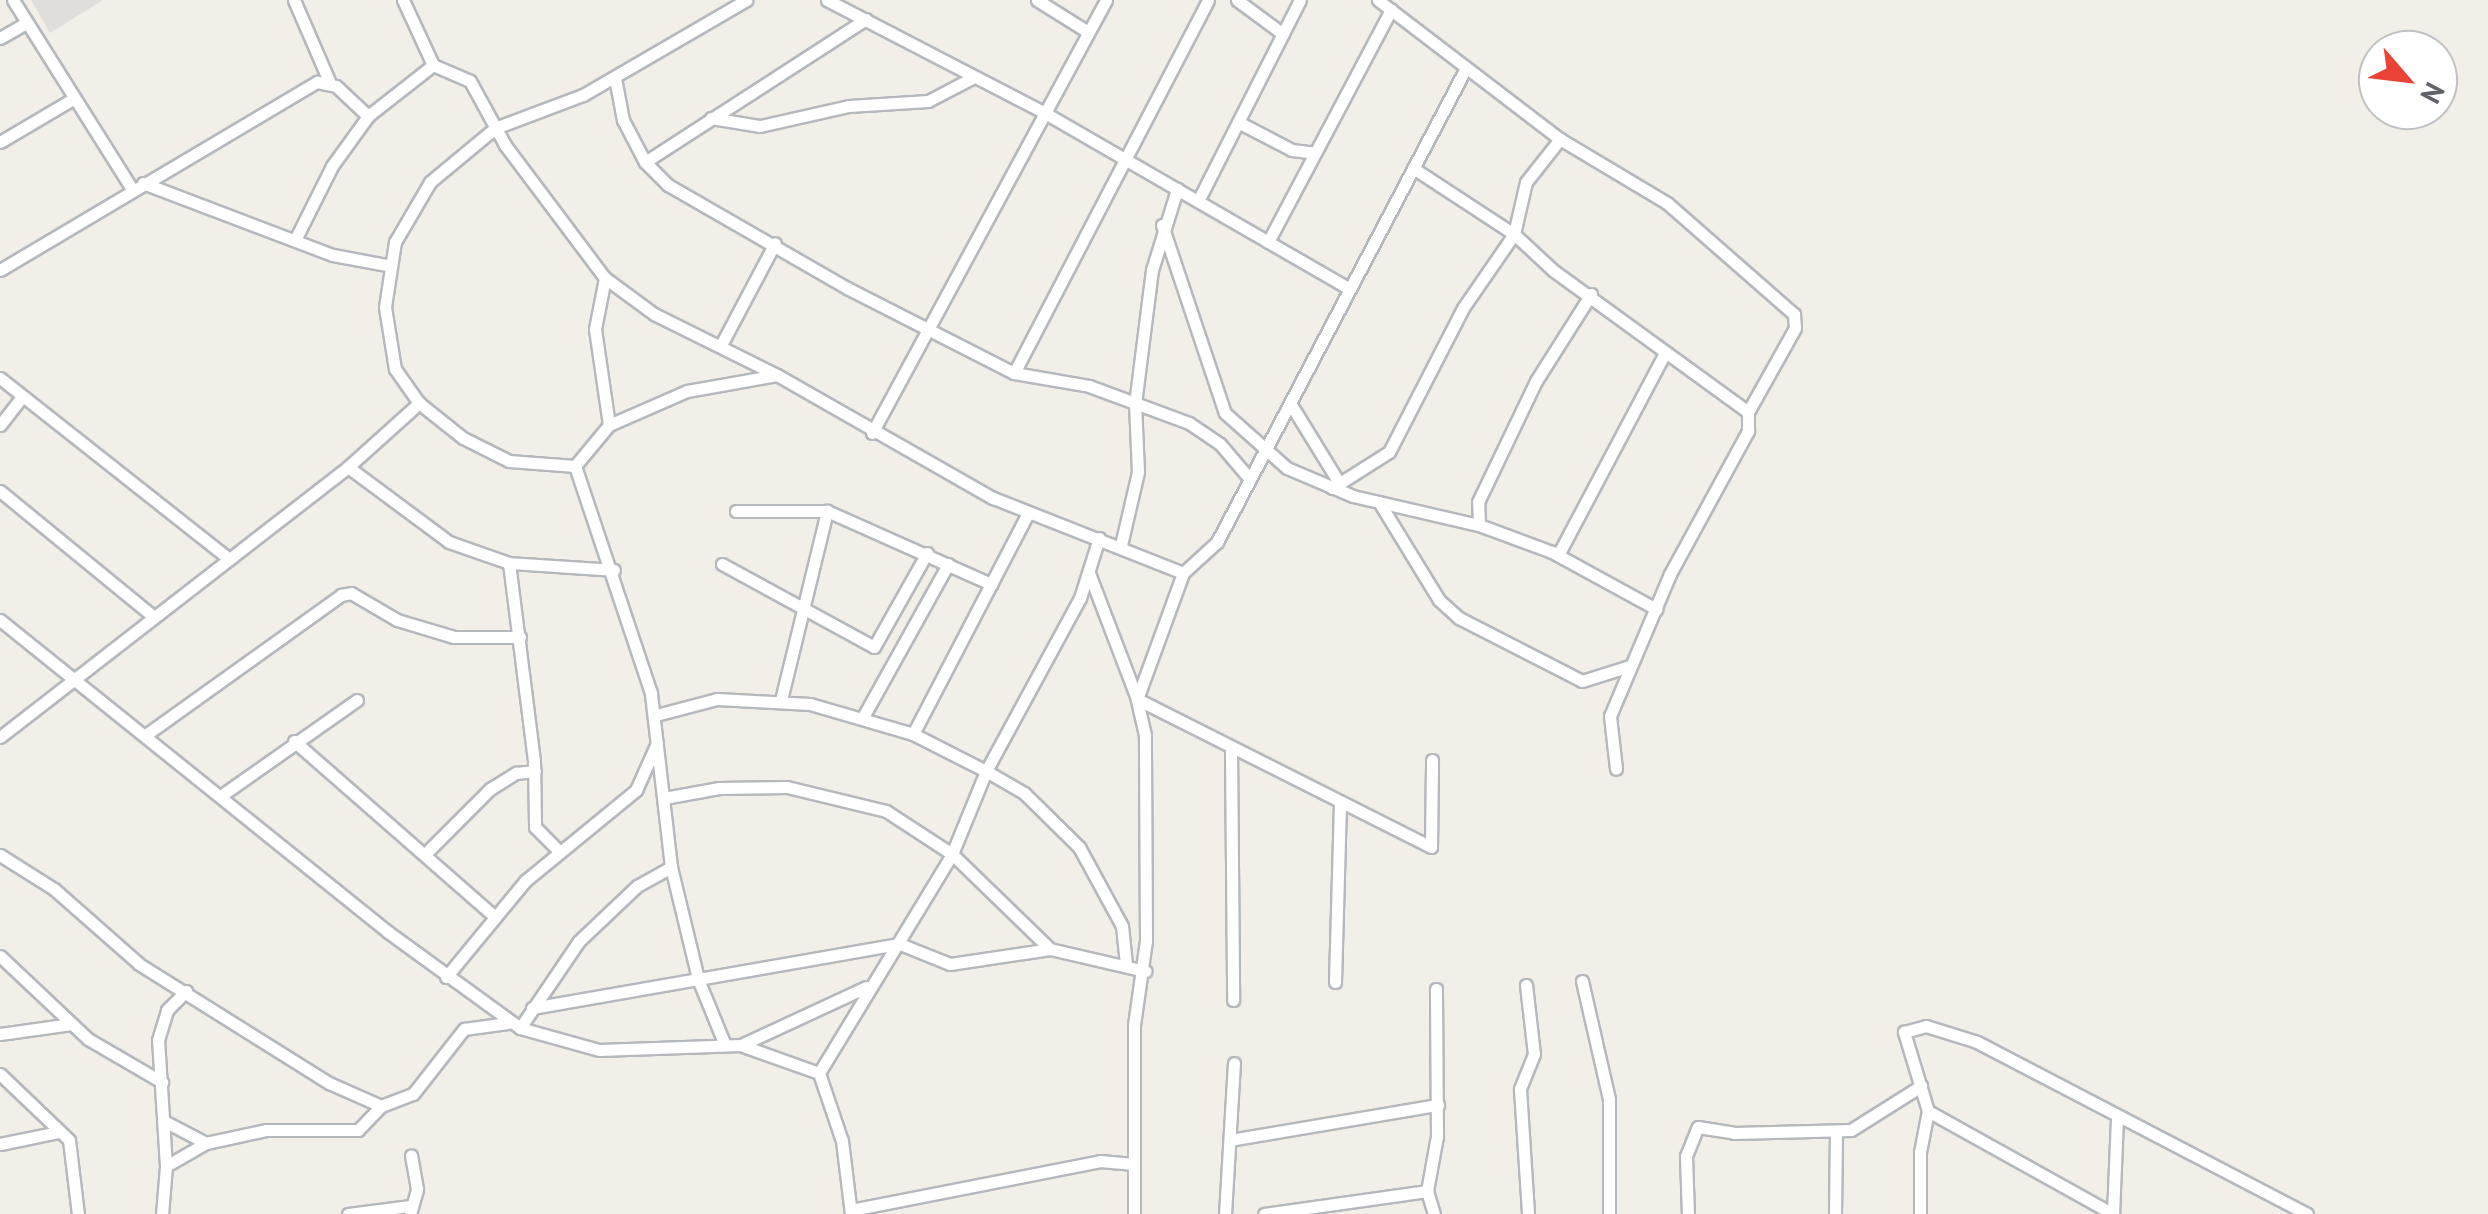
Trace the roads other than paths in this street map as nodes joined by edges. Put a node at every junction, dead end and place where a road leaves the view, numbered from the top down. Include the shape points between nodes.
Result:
1 (13, 0) edge
2 (294, 0) edge
3 (403, 0) edge
4 (746, 0) edge
5 (827, 0) edge
6 (1038, 0) edge
7 (1106, 0) edge
8 (1208, 0) edge
9 (1237, 0) edge
10 (1300, 0) edge
11 (1378, 0) edge
12 (1391, 10) junction
13 (866, 19) junction
14 (26, 22) junction
15 (1088, 32) junction
16 (1283, 34) junction
17 (0, 38) edge
18 (434, 65) junction
19 (1466, 68) junction
20 (615, 78) junction
21 (972, 78) junction
22 (330, 81) junction
23 (73, 99) junction
24 (1046, 113) junction
25 (368, 116) junction
26 (711, 118) junction
27 (1238, 122) junction
28 (495, 128) junction
29 (1560, 139) junction
30 (0, 142) edge
31 (1315, 153) junction
32 (1122, 158) junction
33 (645, 162) junction
34 (1413, 168) junction
35 (137, 186) junction
36 (1177, 189) junction
37 (1198, 201) junction
38 (1162, 225) junction
39 (1514, 234) junction
40 (295, 240) junction
41 (1268, 242) junction
42 (775, 243) junction
43 (391, 266) junction
44 (0, 270) edge
45 (605, 278) junction
46 (1348, 288) junction
47 (1590, 294) junction
48 (929, 327) junction
49 (722, 345) junction
50 (1665, 353) junction
51 (1014, 372) junction
52 (777, 375) junction
53 (0, 378) edge
54 (22, 397) junction
55 (420, 402) junction
56 (1290, 403) junction
57 (1135, 404) junction
58 (1748, 412) junction
59 (0, 425) edge
60 (609, 425) junction
61 (872, 432) junction
62 (1266, 451) junction
63 (575, 466) junction
64 (348, 468) junction
65 (1249, 478) junction
66 (1335, 484) junction
67 (0, 491) edge
68 (1379, 502) junction
69 (736, 511) dead end
70 (828, 511) junction
71 (1028, 513) junction
72 (1479, 524) junction
73 (1099, 538) junction
74 (1121, 545) junction
75 (927, 553) junction
76 (1558, 555) junction
77 (228, 559) junction
78 (509, 562) junction
79 (722, 564) dead end
80 (948, 564) junction
81 (614, 570) junction
82 (1088, 572) junction
83 (1182, 573) junction
84 (992, 584) junction
85 (804, 610) junction
86 (1656, 610) junction
87 (154, 617) junction
88 (0, 620) edge
89 (520, 637) junction
90 (1630, 666) junction
91 (69, 680) junction
92 (1138, 699) junction
93 (357, 700) dead end
94 (781, 700) junction
95 (656, 715) junction
96 (864, 717) junction
97 (148, 734) junction
98 (913, 734) junction
99 (0, 738) edge
100 (294, 740) junction
101 (658, 741) junction
102 (1231, 749) junction
103 (1432, 760) dead end
104 (1616, 768) dead end
105 (986, 770) junction
106 (535, 771) junction
107 (222, 795) junction
108 (664, 798) junction
109 (1340, 802) junction
110 (559, 851) junction
111 (426, 853) junction
112 (952, 854) junction
113 (0, 855) edge
114 (672, 867) junction
115 (495, 917) junction
116 (900, 944) junction
117 (1050, 949) junction
118 (2, 962) edge
119 (1126, 964) junction
120 (1145, 971) junction
121 (446, 978) junction
122 (698, 979) junction
123 (1335, 982) dead end
124 (1582, 982) dead end
125 (1526, 985) dead end
126 (866, 987) junction
127 (1436, 988) dead end
128 (186, 992) junction
129 (1233, 1000) dead end
130 (532, 1008) junction
131 (71, 1024) junction
132 (514, 1026) junction
133 (0, 1034) edge
134 (741, 1045) junction
135 (725, 1046) junction
136 (1234, 1063) dead end
137 (819, 1073) junction
138 (0, 1074) edge
139 (162, 1082) junction
140 (1921, 1086) junction
141 (1438, 1105) junction
142 (381, 1106) junction
143 (1928, 1112) junction
144 (2117, 1119) junction
145 (164, 1121) junction
146 (1836, 1131) junction
147 (58, 1132) junction
148 (1230, 1140) junction
149 (206, 1143) junction
150 (0, 1144) edge
151 (412, 1156) dead end
152 (1134, 1164) junction
153 (166, 1166) junction
154 (1427, 1191) junction
155 (2276, 1200) junction
156 (410, 1210) edge
157 (851, 1212) edge
158 (78, 1214) edge
159 (162, 1214) edge
160 (348, 1214) edge
161 (1134, 1214) edge
162 (1225, 1214) edge
163 (1264, 1214) edge
164 (1434, 1214) edge
165 (1528, 1214) edge
166 (1609, 1214) edge
167 (1688, 1214) edge
168 (1835, 1214) edge
169 (1920, 1214) edge
170 (2113, 1214) edge
171 (2277, 1214) edge
172 (2307, 1214) edge

1 - 14 street
2 - 22 street
3 - 18 street
4 - 20 street
5 - 13 street
6 - 15 street
7 - 15 street
8 - 32 street
9 - 16 street
10 - 16 street
11 - 12 street
12 - 19 street
12 - 31 street
13 - 21 street
13 - 26 street
14 - 17 street
14 - 23 street
15 - 24 street
16 - 27 street
18 - 25 street
18 - 28 street via 470,82
19 - 29 street
19 - 34 street
20 - 28 street
20 - 33 street via 623,120
21 - 24 street
21 - 26 street via 928,100 849,106 760,126
22 - 25 street
22 - 35 street via 317,82
23 - 30 street
23 - 35 street
24 - 32 street
24 - 48 street
25 - 40 street via 332,166
26 - 33 street
27 - 31 street via 1292,150
27 - 37 street
28 - 43 street via 416,199
28 - 45 street
29 - 39 street via 1526,182
29 - 58 street via 1667,203 1794,314 1795,328
31 - 41 street
32 - 36 street
32 - 51 street
33 - 42 street via 668,185
34 - 39 street
34 - 46 street
35 - 40 street
35 - 44 street
36 - 37 street
36 - 38 street
37 - 41 street
38 - 57 street
38 - 62 street via 1225,412
39 - 47 street
39 - 66 street via 1463,308 1388,452
40 - 43 street via 352,261
41 - 46 street
42 - 48 street
42 - 49 street
43 - 55 street via 388,339 395,368
45 - 49 street via 654,314
45 - 60 street via 595,329
46 - 56 street
47 - 50 street
47 - 72 street via 1536,381 1478,502
48 - 51 street
48 - 61 street
49 - 52 street
50 - 58 street
50 - 76 street
51 - 57 street via 1088,386
52 - 60 street via 686,391
52 - 61 street
53 - 54 street
54 - 59 street
54 - 77 street
55 - 63 street via 464,438 509,461
55 - 64 street
56 - 62 street
56 - 66 street
57 - 65 street via 1190,423 1220,444
57 - 74 street via 1138,472
58 - 86 street via 1748,431
60 - 63 street
61 - 71 street
62 - 65 street
62 - 66 street
63 - 81 street
64 - 77 street
64 - 78 street via 422,528
65 - 83 street via 1216,542
66 - 68 street
67 - 87 street
68 - 72 street
68 - 90 street via 1439,600 1459,618 1582,681
69 - 70 street
70 - 75 street
70 - 85 street
71 - 73 street
71 - 84 street
72 - 76 street
73 - 74 street
73 - 82 street
74 - 83 street
75 - 80 street
75 - 85 street via 874,647
76 - 86 street
77 - 87 street
78 - 81 street
78 - 89 street
79 - 85 street
80 - 84 street
80 - 96 street
81 - 95 street
82 - 92 street
82 - 105 street via 1053,654
83 - 92 street
84 - 98 street
85 - 94 street
86 - 90 street
87 - 91 street
88 - 91 street
89 - 97 street via 454,638 397,620 351,593 342,595
89 - 106 street
90 - 104 street via 1610,716
91 - 97 street
91 - 99 street
92 - 102 street
92 - 120 street via 1145,735
93 - 100 street
94 - 95 street via 717,699
94 - 96 street
95 - 101 street
96 - 98 street
97 - 107 street
98 - 105 street
100 - 107 street
100 - 111 street
101 - 108 street
101 - 110 street via 636,790
102 - 109 street
102 - 129 street
103 - 109 street via 1431,846
105 - 112 street
105 - 119 street via 1024,792 1078,847 1122,926
106 - 110 street via 536,827
106 - 111 street via 516,773 490,789
107 - 121 street
108 - 112 street via 753,785 821,793 886,811
108 - 114 street
109 - 123 street
110 - 115 street
111 - 115 street
112 - 116 street
112 - 117 street
113 - 128 street via 54,889 139,964
114 - 122 street
114 - 130 street via 637,886 579,941
115 - 121 street
116 - 117 street via 950,964
116 - 122 street
116 - 126 street
117 - 119 street
118 - 131 street
119 - 120 street
120 - 152 street via 1134,1025
121 - 132 street
122 - 130 street
122 - 135 street
124 - 166 street via 1609,1099
125 - 165 street via 1534,1054 1520,1089
126 - 134 street
126 - 137 street
127 - 141 street
128 - 139 street via 161,1020
128 - 142 street via 329,1083
130 - 132 street
131 - 133 street
131 - 139 street
132 - 135 street via 599,1050
132 - 142 street via 464,1030 412,1094
134 - 135 street
134 - 137 street
136 - 148 street
137 - 157 street via 842,1141
138 - 147 street
139 - 145 street
140 - 143 street
140 - 144 street via 1904,1032 1934,1027 1977,1042
140 - 146 street via 1852,1130
141 - 148 street
141 - 154 street
142 - 149 street via 358,1130 266,1130
143 - 169 street
143 - 170 street
144 - 155 street
144 - 170 street
145 - 149 street
145 - 153 street
146 - 167 street via 1698,1127 1686,1156
146 - 168 street
147 - 150 street
147 - 158 street via 74,1147
148 - 162 street
149 - 153 street
151 - 156 street via 416,1189
152 - 157 street via 1100,1161
152 - 161 street
153 - 159 street
154 - 163 street
154 - 164 street
155 - 171 street
155 - 172 street
156 - 160 street

